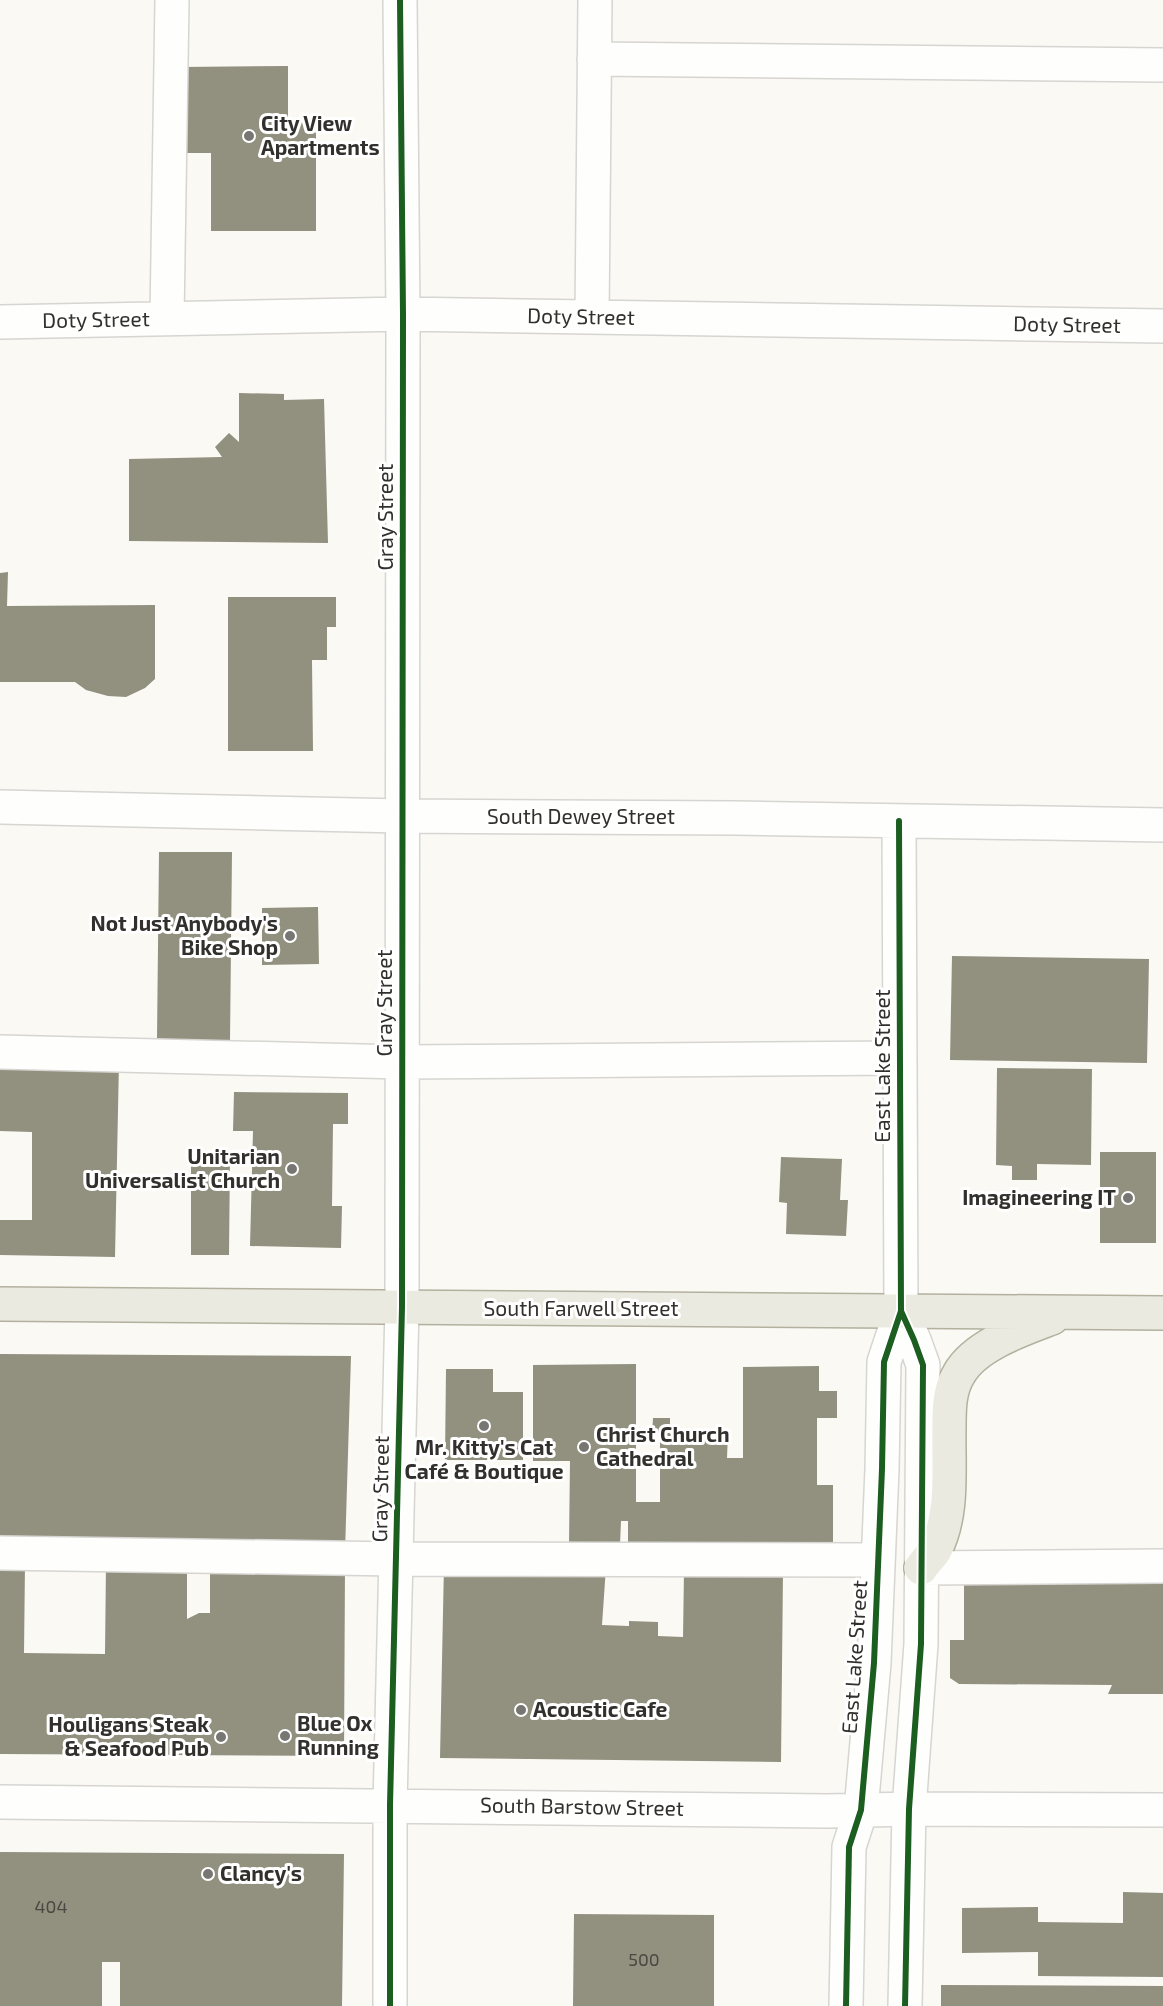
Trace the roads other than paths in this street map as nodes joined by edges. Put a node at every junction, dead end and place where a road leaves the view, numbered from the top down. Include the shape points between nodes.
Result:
1 (172, 0) edge
2 (400, 0) edge
3 (594, 0) edge
4 (594, 59) junction
5 (1163, 65) edge
6 (403, 314) junction
7 (592, 317) junction
8 (167, 318) junction
9 (0, 322) edge
10 (1163, 326) edge
11 (0, 807) edge
12 (402, 816) junction
13 (898, 821) junction
14 (1163, 825) edge
15 (0, 1052) edge
16 (900, 1058) junction
17 (401, 1062) junction
18 (0, 1304) edge
19 (402, 1307) junction
20 (901, 1311) junction
21 (1068, 1312) junction
22 (1163, 1312) edge
23 (0, 1553) edge
24 (396, 1559) junction
25 (878, 1560) junction
26 (1163, 1566) edge
27 (921, 1568) junction
28 (0, 1802) edge
29 (390, 1805) junction
30 (909, 1809) junction
31 (861, 1810) junction
32 (1163, 1810) edge
33 (390, 2006) edge
34 (846, 2006) edge
35 (905, 2006) edge

1 - 8 street
2 - 6 street, Gray Street
3 - 4 street
4 - 5 street
4 - 7 street
6 - 7 street, Doty Street
6 - 8 street, Doty Street
6 - 12 street, Gray Street
7 - 10 street, Doty Street
8 - 9 street, Doty Street
11 - 12 street, South Dewey Street
12 - 13 street, South Dewey Street
12 - 17 street, Gray Street
13 - 14 street, South Dewey Street
13 - 16 street, East Lake Street
15 - 17 street
16 - 17 street
16 - 20 street, East Lake Street
17 - 19 street, Gray Street
18 - 19 main road, South Farwell Street
19 - 20 main road, South Farwell Street
19 - 24 street, Gray Street
20 - 21 main road, South Farwell Street
20 - 25 street, East Lake Street via 884,1362
20 - 27 street, East Lake Street via 923,1365
21 - 22 main road, South Farwell Street
21 - 27 main road via 991,1344 959,1372 949,1406 947,1511 934,1551
23 - 24 street
24 - 25 street
24 - 29 street, Gray Street
25 - 31 street, East Lake Street
26 - 27 street
27 - 30 street, East Lake Street via 921,1644
28 - 29 street, South Barstow Street
29 - 31 street, South Barstow Street
29 - 33 street, Gray Street
30 - 31 street, South Barstow Street
30 - 32 street, South Barstow Street
30 - 35 street, East Lake Street
31 - 34 street, East Lake Street via 849,1847

